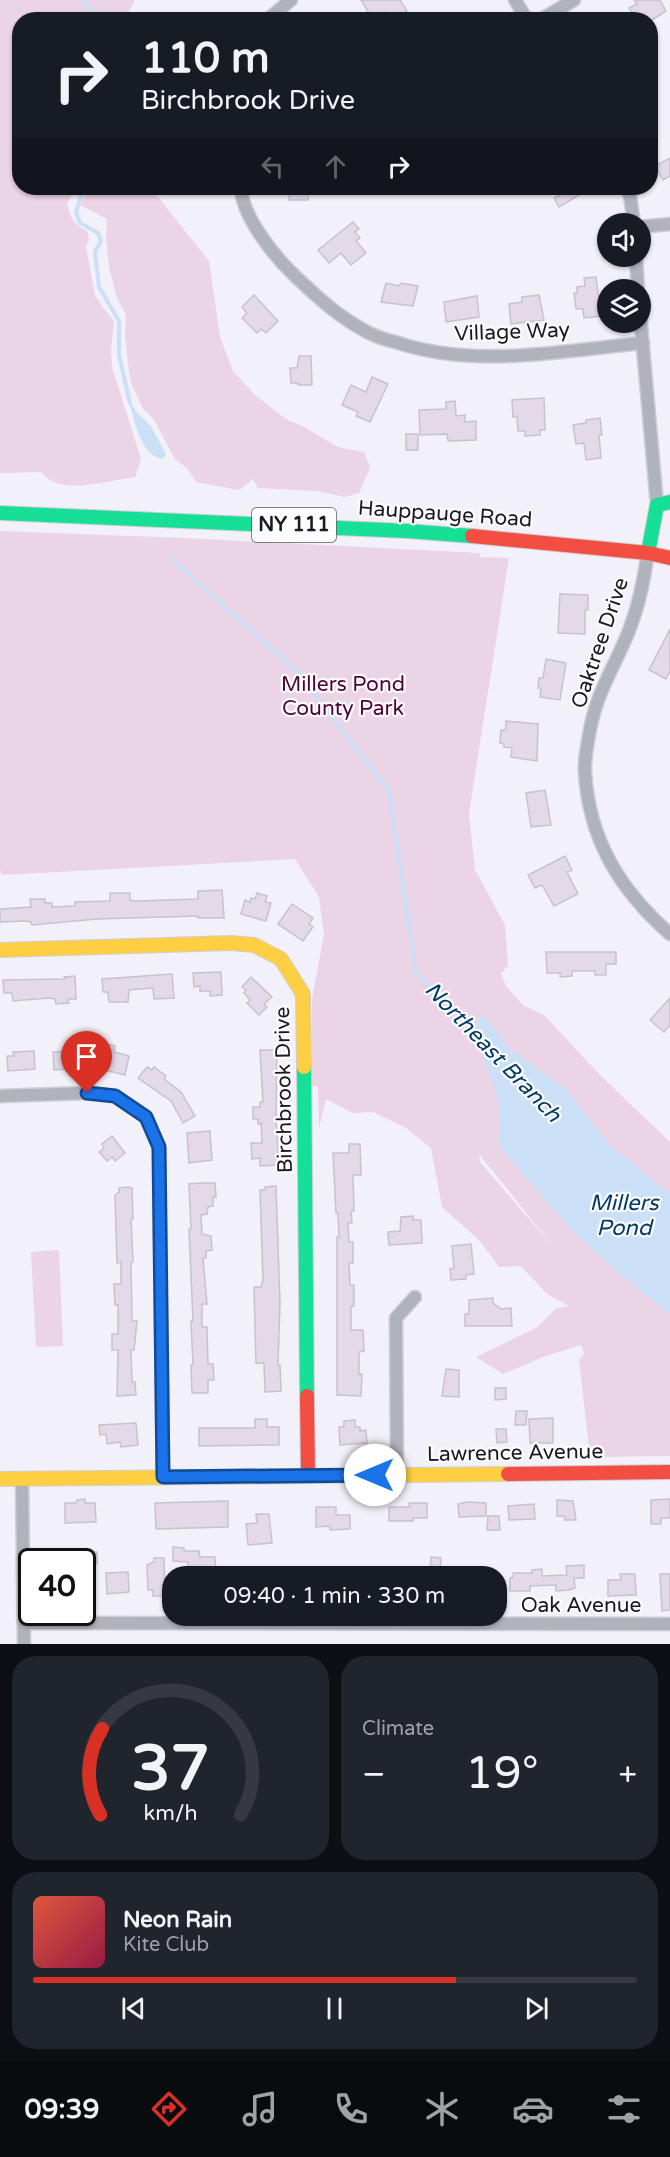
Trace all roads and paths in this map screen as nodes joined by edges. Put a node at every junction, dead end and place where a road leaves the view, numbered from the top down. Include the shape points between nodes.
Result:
1 (291, 0) edge
2 (574, 0) edge
3 (277, 12) edge
4 (554, 12) edge
5 (244, 195) edge
6 (630, 195) edge
7 (632, 213) edge
8 (670, 224) edge
9 (651, 226) edge
10 (642, 333) edge
11 (643, 343) junction
12 (663, 504) edge
13 (0, 513) edge
14 (648, 553) junction
15 (670, 558) edge
16 (670, 934) edge
17 (0, 950) edge
18 (0, 1096) edge
19 (415, 1297) dead end
20 (670, 1472) edge
21 (308, 1475) junction
22 (397, 1475) junction
23 (163, 1477) junction
24 (0, 1479) edge
25 (22, 1479) junction
26 (23, 1548) edge
27 (96, 1623) edge
28 (670, 1624) edge
29 (24, 1626) edge
30 (24, 1644) edge

1 - 3 street
2 - 4 street
5 - 11 street, Village Way via 256,230 284,266 329,308 371,334 447,355 492,357
6 - 7 street
8 - 9 street
10 - 11 street
11 - 12 street
12 - 14 street
13 - 14 street, Hauppauge Road / NY 111 via 407,531
14 - 15 street, Hauppauge Road / NY 111
14 - 16 street, Oaktree Drive via 631,626 594,712 584,771 595,832 616,874
17 - 21 street, Birchbrook Drive via 254,945 281,959 303,994
18 - 23 street via 115,1096 146,1117 159,1147
19 - 22 street via 396,1318
20 - 22 street, Lawrence Avenue
21 - 22 street, Lawrence Avenue
21 - 23 street, Lawrence Avenue
23 - 25 street, Lawrence Avenue
24 - 25 street, Lawrence Avenue
25 - 26 street
27 - 28 street, Oak Avenue
29 - 30 street

